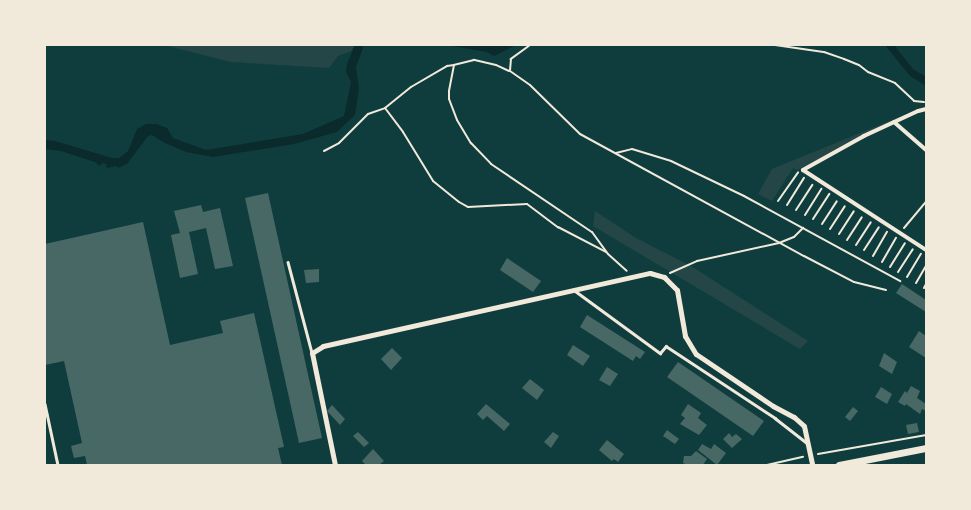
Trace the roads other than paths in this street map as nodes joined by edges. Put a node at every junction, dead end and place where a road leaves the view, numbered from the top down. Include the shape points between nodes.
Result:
1 (926, 109) edge
2 (894, 122) junction
3 (926, 150) edge
4 (925, 250) edge
5 (288, 262) dead end
6 (573, 290) junction
7 (312, 353) junction
8 (45, 404) edge
9 (809, 444) junction
10 (926, 448) edge
11 (58, 465) edge
12 (335, 465) edge
13 (812, 465) edge
14 (839, 465) edge

1 - 2 street
2 - 3 street
2 - 4 street via 803,170
5 - 7 lane
6 - 7 street via 328,344
6 - 9 lane via 660,353 666,346
6 - 9 street via 650,273 664,277 679,294 685,336 691,348 799,421 804,426
7 - 12 street
8 - 11 lane
9 - 13 street
10 - 14 main road

